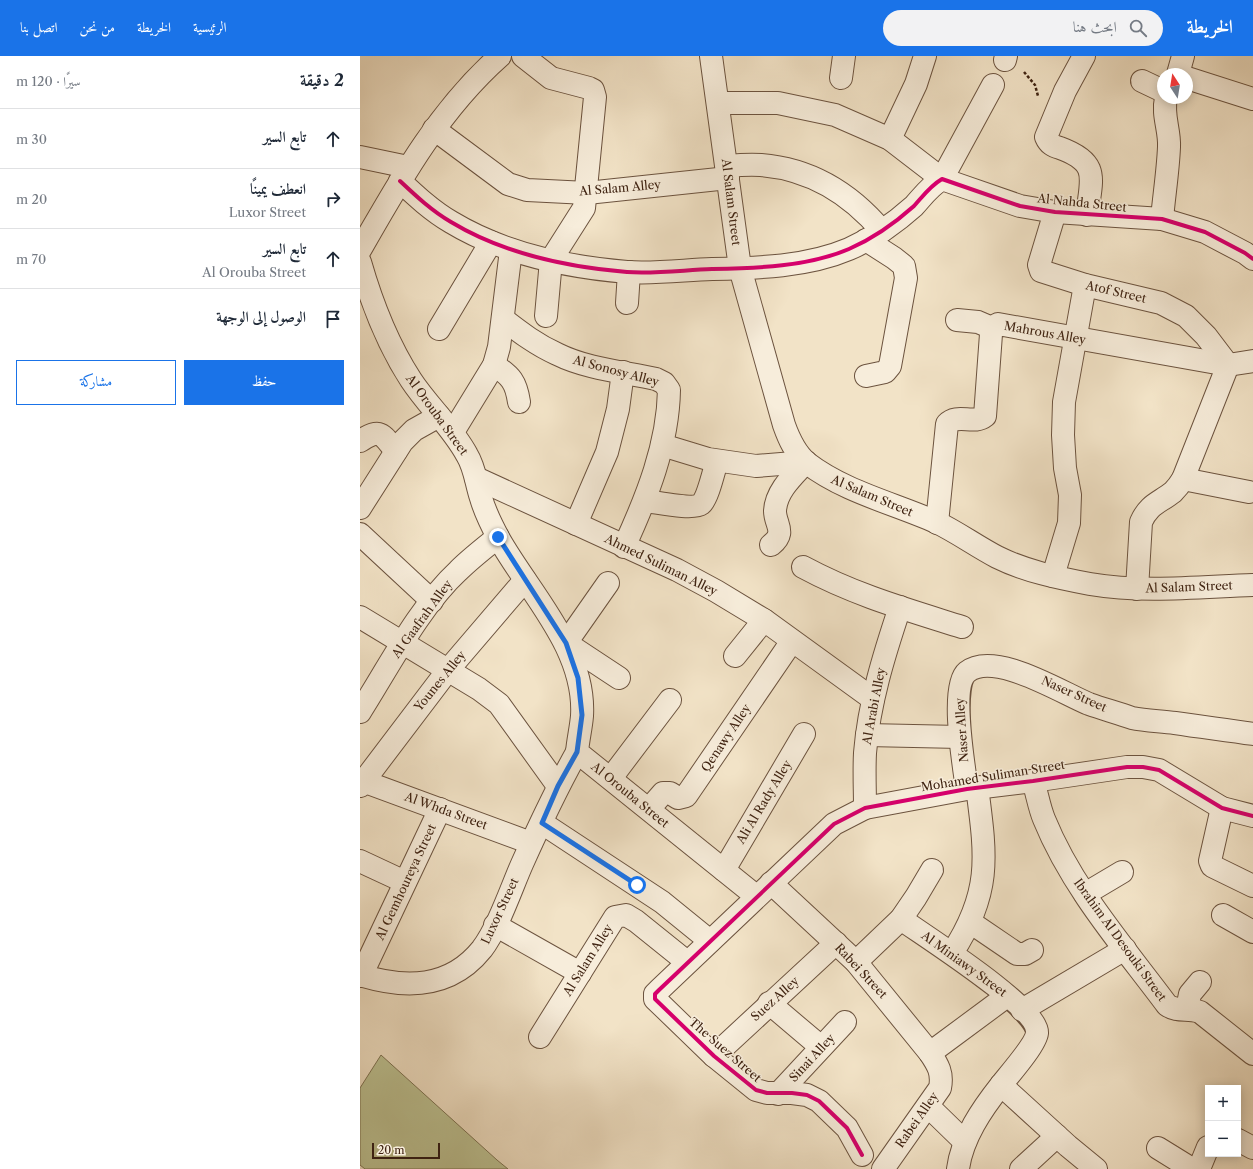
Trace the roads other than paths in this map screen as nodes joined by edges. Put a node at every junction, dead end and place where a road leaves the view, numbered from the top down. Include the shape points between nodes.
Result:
1 (500, 56) edge
2 (523, 56) edge
3 (711, 56) edge
4 (844, 56) edge
5 (925, 56) edge
6 (1084, 56) edge
7 (1183, 56) edge
8 (1180, 68) edge
9 (841, 78) dead end
10 (1193, 80) edge
11 (1142, 81) dead end
12 (993, 84) dead end
13 (1157, 88) edge
14 (1253, 99) edge
15 (718, 103) junction
16 (1165, 104) edge
17 (434, 129) junction
18 (890, 139) junction
19 (360, 158) edge
20 (727, 172) junction
21 (404, 174) junction
22 (942, 179) junction
23 (587, 193) junction
24 (1055, 212) junction
25 (1087, 215) junction
26 (1162, 219) junction
27 (874, 236) junction
28 (491, 242) junction
29 (360, 250) edge
30 (511, 250) junction
31 (1253, 259) edge
32 (551, 260) junction
33 (360, 262) edge
34 (740, 268) junction
35 (629, 272) junction
36 (1084, 285) junction
37 (627, 304) dead end
38 (546, 316) dead end
39 (503, 319) junction
40 (957, 320) dead end
41 (992, 328) junction
42 (439, 329) dead end
43 (1074, 338) junction
44 (1253, 361) edge
45 (494, 365) junction
46 (1228, 365) junction
47 (623, 372) junction
48 (866, 376) dead end
49 (519, 402) dead end
50 (446, 424) junction
51 (360, 441) edge
52 (662, 445) junction
53 (396, 452) junction
54 (717, 461) junction
55 (806, 462) junction
56 (476, 478) junction
57 (1183, 480) junction
58 (1249, 492) dead end
59 (645, 501) junction
60 (360, 508) edge
61 (937, 523) junction
62 (576, 524) junction
63 (498, 537) junction
64 (363, 541) edge
65 (771, 545) dead end
66 (624, 547) junction
67 (802, 566) dead end
68 (1053, 576) junction
69 (525, 580) junction
70 (608, 583) dead end
71 (1253, 585) edge
72 (1137, 589) junction
73 (432, 601) junction
74 (900, 608) junction
75 (360, 617) edge
76 (764, 620) junction
77 (962, 627) dead end
78 (792, 641) junction
79 (403, 642) junction
80 (566, 643) junction
81 (735, 656) dead end
82 (448, 670) junction
83 (967, 672) joint
84 (619, 678) dead end
85 (873, 699) junction
86 (670, 700) dead end
87 (360, 712) edge
88 (804, 734) dead end
89 (1253, 734) edge
90 (867, 735) junction
91 (960, 738) junction
92 (577, 752) junction
93 (611, 778) junction
94 (1033, 781) junction
95 (361, 782) edge
96 (558, 786) junction
97 (972, 788) junction
98 (865, 808) junction
99 (1222, 808) junction
100 (440, 809) junction
101 (649, 809) junction
102 (1253, 816) edge
103 (542, 823) junction
104 (531, 843) junction
105 (360, 861) edge
106 (724, 870) junction
107 (932, 870) dead end
108 (1122, 872) dead end
109 (405, 882) junction
110 (1253, 886) edge
111 (764, 889) junction
112 (1085, 894) junction
113 (1223, 915) dead end
114 (901, 919) junction
115 (970, 922) junction
116 (495, 925) junction
117 (1253, 932) edge
118 (710, 940) junction
119 (836, 943) junction
120 (1125, 949) junction
121 (1032, 950) dead end
122 (952, 953) junction
123 (687, 962) junction
124 (856, 962) junction
125 (580, 973) junction
126 (360, 975) edge
127 (1200, 982) dead end
128 (769, 1003) junction
129 (1015, 1003) junction
130 (1188, 1009) junction
131 (845, 1022) dead end
132 (540, 1037) dead end
133 (821, 1048) junction
134 (1253, 1054) edge
135 (714, 1056) junction
136 (935, 1061) junction
137 (1001, 1085) junction
138 (778, 1094) junction
139 (928, 1106) junction
140 (1057, 1136) junction
141 (965, 1142) junction
142 (1241, 1142) edge
143 (1158, 1148) dead end
144 (1253, 1148) edge
145 (1205, 1154) edge
146 (862, 1155) dead end
147 (883, 1169) edge
148 (958, 1169) edge
149 (1021, 1169) edge
150 (1096, 1169) edge
151 (1198, 1169) edge

1 - 17 street via 483,71
2 - 23 street via 551,78 590,88 595,93
3 - 15 street, Al Salam Street
4 - 9 street
5 - 18 street via 913,90
6 - 25 street via 1065,91 1046,137 1052,145 1082,158 1089,167 1091,178
7 - 8 street
10 - 14 street
11 - 13 street
12 - 22 street
15 - 18 street, Al Nahda Street via 778,103 836,115
15 - 20 street, Al Salam Street
16 - 26 street via 1169,146
17 - 21 street
17 - 23 street, Al Salam Alley via 508,184 527,190
18 - 22 street, Al Nahda Street
19 - 21 street
20 - 23 street, Al Salam Alley
20 - 27 street, Al Salam Alley via 760,165 792,170 823,181 866,212
20 - 34 street, Al Salam Street
21 - 28 street via 423,203 450,222
21 - 29 street
22 - 24 street, Al Nahda Street via 1020,206
22 - 27 street via 914,206
23 - 32 street via 584,208 577,222
24 - 25 street, Al Nahda Street
24 - 36 street, Atof Street via 1039,268 1044,273
25 - 26 street, Al Nahda Street
26 - 31 street, Al Nahda Street via 1205,232
27 - 34 street via 850,249 815,261
27 - 48 street, Al Salam Alley via 904,266 906,278 890,366 885,372
28 - 30 street
28 - 42 street
30 - 32 street
30 - 39 street
32 - 35 street via 569,265
32 - 38 street
33 - 50 street, Al Orouba Street via 371,301 388,342 411,381
34 - 35 street
34 - 55 street, Al Salam Street via 790,443
35 - 37 street
36 - 43 street
36 - 46 street, Atof Street via 1161,303 1186,316 1206,336
39 - 45 street
39 - 47 street, Al Sonosy Alley via 529,340 559,355
40 - 41 street via 978,322
41 - 43 street, Mahrous Alley via 1004,324
41 - 61 street, Mahrous Alley via 985,416 978,419 956,419 947,424
43 - 46 street, Mahrous Alley
43 - 68 street via 1064,402 1063,435 1070,495 1070,523
44 - 46 street, Mahrous Alley
45 - 49 street via 508,373 516,387
45 - 50 street
46 - 57 street
47 - 52 street, Al Sonosy Alley via 656,379 664,383 669,390
47 - 62 street via 618,409 607,452
50 - 53 street via 414,430
50 - 56 street, Al Orouba Street via 468,456
51 - 53 street via 371,433 378,434 385,438
52 - 54 street
52 - 59 street, Al Sonosy Alley
53 - 60 street
54 - 55 street via 756,466
54 - 59 street via 705,498 700,504 692,506
55 - 61 street, Al Salam Street via 850,488
55 - 65 street via 781,491 775,513 780,525 780,534
56 - 62 street, Ahmed Suliman Alley
56 - 63 street, Al Orouba Street
57 - 58 street
57 - 72 street via 1174,491 1149,508 1141,522
59 - 66 street, Al Sonosy Alley
61 - 68 street, Al Salam Street via 998,557 1023,568
62 - 66 street, Ahmed Suliman Alley
63 - 69 street, Al Orouba Street
63 - 73 street, Al Gaafrah Alley via 457,571
64 - 73 street
66 - 76 street, Ahmed Suliman Alley via 677,570
67 - 74 street via 830,582
68 - 72 street, Al Salam Street via 1091,584
69 - 80 street, Al Orouba Street
69 - 82 street, Younes Alley
70 - 80 street
71 - 72 street, Al Salam Street
73 - 79 street, Al Gaafrah Alley
74 - 77 street
74 - 85 street, Al Arabi Alley via 884,653
75 - 79 street
76 - 78 street, Ahmed Suliman Alley
76 - 81 street
78 - 85 street, Ahmed Suliman Alley
78 - 101 street, Qenawy Alley via 686,796 678,798 670,793 663,793
79 - 82 street
79 - 87 street, Al Gaafrah Alley
80 - 84 street
80 - 92 street, Al Orouba Street via 578,678 582,708
82 - 95 street, Younes Alley
82 - 96 street via 479,688 498,704
83 - 89 street, Naser Street via 977,668 1002,668 1035,678 1088,703 1134,718
83 - 91 street, Naser Alley via 959,690
85 - 90 street, Al Arabi Alley
86 - 93 street
88 - 106 street, Ali Al Rady Alley
90 - 91 street
90 - 98 street, Al Arabi Alley
91 - 97 street, Naser Alley
92 - 93 street, Al Orouba Street
92 - 96 street, Luxor Street
93 - 101 street, Al Orouba Street
94 - 97 street, Mohamed Suliman Street
94 - 99 street, Mohamed Suliman Street via 1105,769 1143,767 1159,770
94 - 112 street, Ibrahim Al Desouki Street via 1044,818 1060,852
95 - 100 street, Al Whda Street
96 - 103 street, Luxor Street
97 - 98 street, Mohamed Suliman Street
97 - 115 street, Naser Alley via 984,845 983,875
98 - 111 street, Mohamed Suliman Street via 834,824
99 - 102 street, Mohamed Suliman Street
99 - 110 street via 1210,861 1212,866
100 - 104 street, Al Whda Street
100 - 109 street, Al Gemhoureya Street
101 - 106 street, Al Orouba Street
103 - 104 street, Luxor Street
103 - 118 street via 662,902
104 - 116 street, Luxor Street
105 - 109 street
106 - 111 street, Al Orouba Street
107 - 114 street
108 - 112 street
109 - 126 street, Al Gemhoureya Street
111 - 118 street, Mohamed Suliman Street
111 - 119 street, Rabei Street
112 - 120 street, Ibrahim Al Desouki Street
113 - 117 street
114 - 122 street, Al Miniawy Street
114 - 124 street
115 - 121 street via 1017,954 1025,954
115 - 122 street, Naser Alley
116 - 125 street
116 - 126 street, Luxor Street via 482,948 467,964 449,976 428,983 407,985
118 - 123 street, Mohamed Suliman Street
119 - 124 street, Rabei Street
119 - 128 street, Suez Alley
120 - 129 street
120 - 130 street, Ibrahim Al Desouki Street via 1167,1004 1180,1011
122 - 129 street, Al Miniawy Street
123 - 125 street, Al Salam Alley via 626,915 615,917
123 - 135 street, The Suez Street via 655,994 655,999
124 - 136 street, Rabei Street
125 - 132 street, Al Salam Alley
127 - 130 street via 1190,994
128 - 133 street
128 - 135 street, Suez Alley
129 - 136 street
129 - 137 street, Al Miniawy Street via 1035,1022 1037,1032 1034,1042
130 - 134 street, Ibrahim Al Desouki Street via 1200,1012
131 - 133 street, Sinai Alley
133 - 138 street, Sinai Alley
135 - 138 street, The Suez Street via 756,1090
136 - 139 street, Rabei Alley via 942,1078 940,1088
137 - 140 street
137 - 141 street, Al Miniawy Street via 986,1104
138 - 146 street, The Suez Street via 807,1095 819,1101 847,1128
139 - 141 street
139 - 147 street, Rabei Alley
140 - 149 street
140 - 150 street
141 - 148 street, Al Miniawy Street
142 - 144 street
143 - 151 street
145 - 151 street

